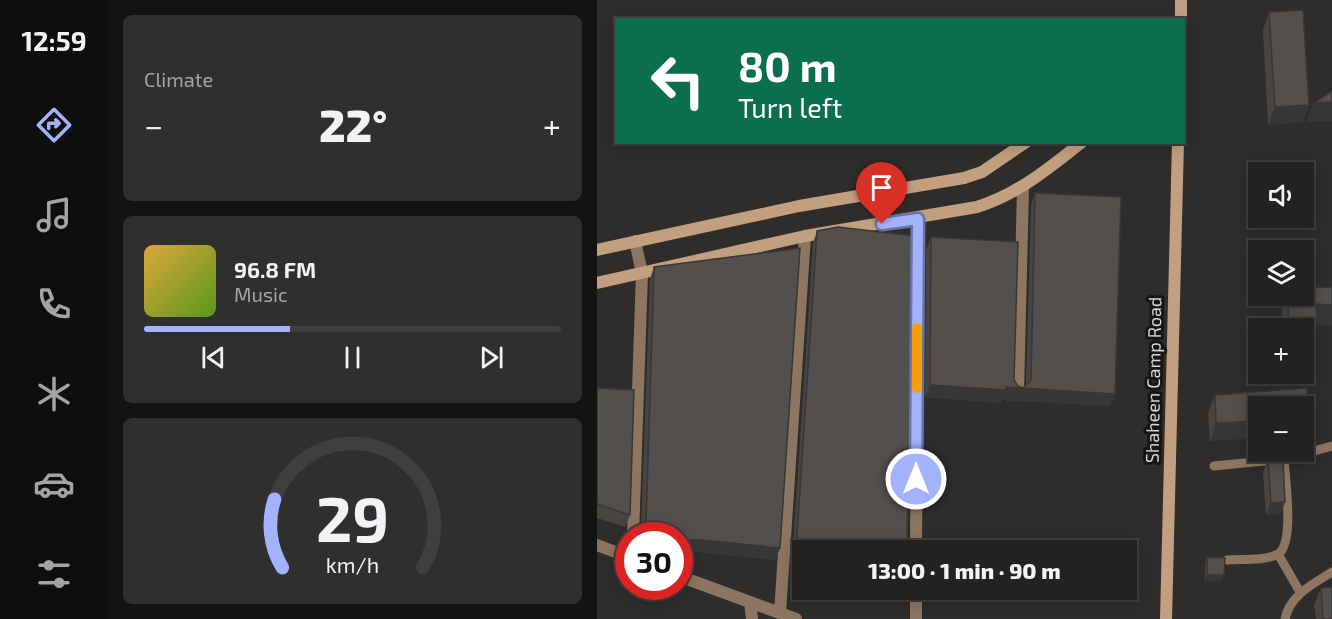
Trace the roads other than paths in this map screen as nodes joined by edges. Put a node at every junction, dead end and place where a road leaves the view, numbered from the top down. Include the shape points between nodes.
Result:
1 (1181, 0) edge
2 (1181, 18) edge
3 (1023, 144) edge
4 (1079, 144) edge
5 (1178, 144) edge
6 (1023, 188) junction
7 (918, 219) junction
8 (805, 236) junction
9 (635, 241) junction
10 (597, 250) edge
11 (642, 273) junction
12 (597, 283) edge
13 (1019, 393) edge
14 (1332, 446) edge
15 (1314, 451) edge
16 (1254, 462) edge
17 (1284, 462) edge
18 (1214, 466) dead end
19 (633, 522) edge
20 (916, 540) edge
21 (597, 545) edge
22 (615, 552) edge
23 (1278, 554) junction
24 (1227, 560) edge
25 (1332, 572) edge
26 (693, 581) edge
27 (1300, 592) junction
28 (916, 600) edge
29 (750, 602) junction
30 (780, 613) junction
31 (752, 619) edge
32 (797, 619) edge
33 (916, 619) edge
34 (1167, 619) edge
35 (1285, 619) edge

1 - 2 street
3 - 9 street via 982,172 964,178 799,206
4 - 6 street
5 - 34 street, Shaheen Camp Road
6 - 7 street via 977,207
6 - 13 street
7 - 8 street
7 - 20 street
8 - 11 street
8 - 30 street
9 - 10 street
9 - 11 street
11 - 12 street
11 - 19 street
14 - 15 lane
16 - 18 lane
17 - 23 lane via 1288,534 1285,548
21 - 22 street
23 - 24 lane
23 - 27 lane
25 - 27 lane
26 - 29 street
27 - 35 lane via 1287,609
28 - 33 street
29 - 30 street
29 - 31 street
30 - 32 street

